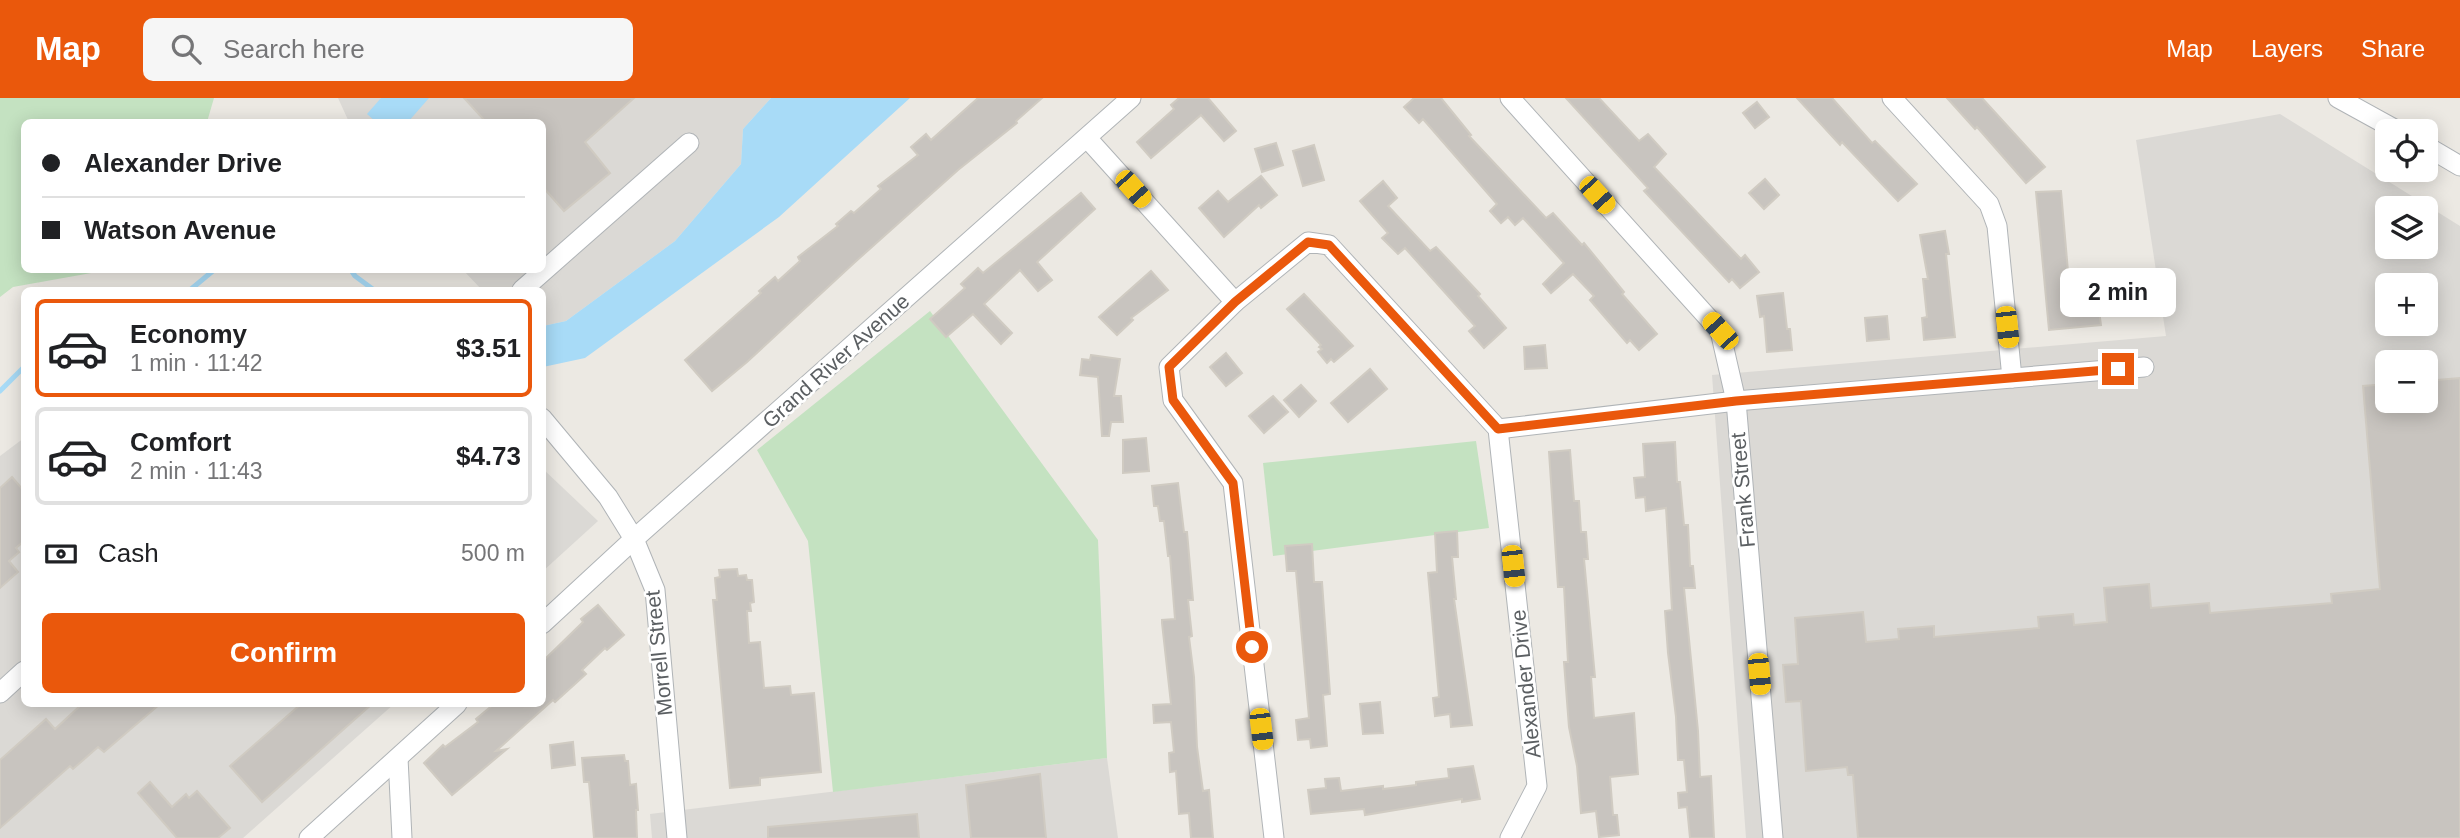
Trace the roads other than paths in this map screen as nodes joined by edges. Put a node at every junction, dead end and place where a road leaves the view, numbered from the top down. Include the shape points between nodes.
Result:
1 (1131, 98) edge
2 (1510, 98) edge
3 (1892, 98) edge
4 (2338, 98) edge
5 (2376, 119) edge
6 (1087, 138) junction
7 (689, 143) dead end
8 (2438, 153) edge
9 (2460, 166) edge
10 (546, 269) edge
11 (541, 273) edge
12 (525, 287) edge
13 (1235, 302) junction
14 (2144, 367) dead end
15 (2012, 378) junction
16 (1736, 401) junction
17 (546, 423) edge
18 (1498, 429) junction
19 (634, 539) junction
20 (546, 620) edge
21 (21, 673) edge
22 (0, 693) edge
23 (454, 707) edge
24 (398, 758) junction
25 (309, 838) edge
26 (402, 838) edge
27 (677, 838) edge
28 (1274, 838) edge
29 (1510, 838) edge
30 (1773, 838) edge

1 - 6 street, Grand River Avenue
2 - 16 street, Frank Street via 1720,331
3 - 15 street via 1989,204 1997,226
4 - 5 street
6 - 13 street
6 - 19 street, Grand River Avenue
7 - 10 street
8 - 9 street
11 - 12 street
13 - 18 street via 1308,242 1329,245
13 - 28 street via 1169,367 1173,400 1233,483
14 - 15 street
15 - 16 street
16 - 18 street
16 - 30 street, Frank Street
17 - 19 street, Morrell Street via 608,497
18 - 29 street, Alexander Drive via 1537,786
19 - 20 street, Grand River Avenue
19 - 27 street, Morrell Street via 655,590
21 - 22 street
23 - 24 street
24 - 25 street
24 - 26 street

